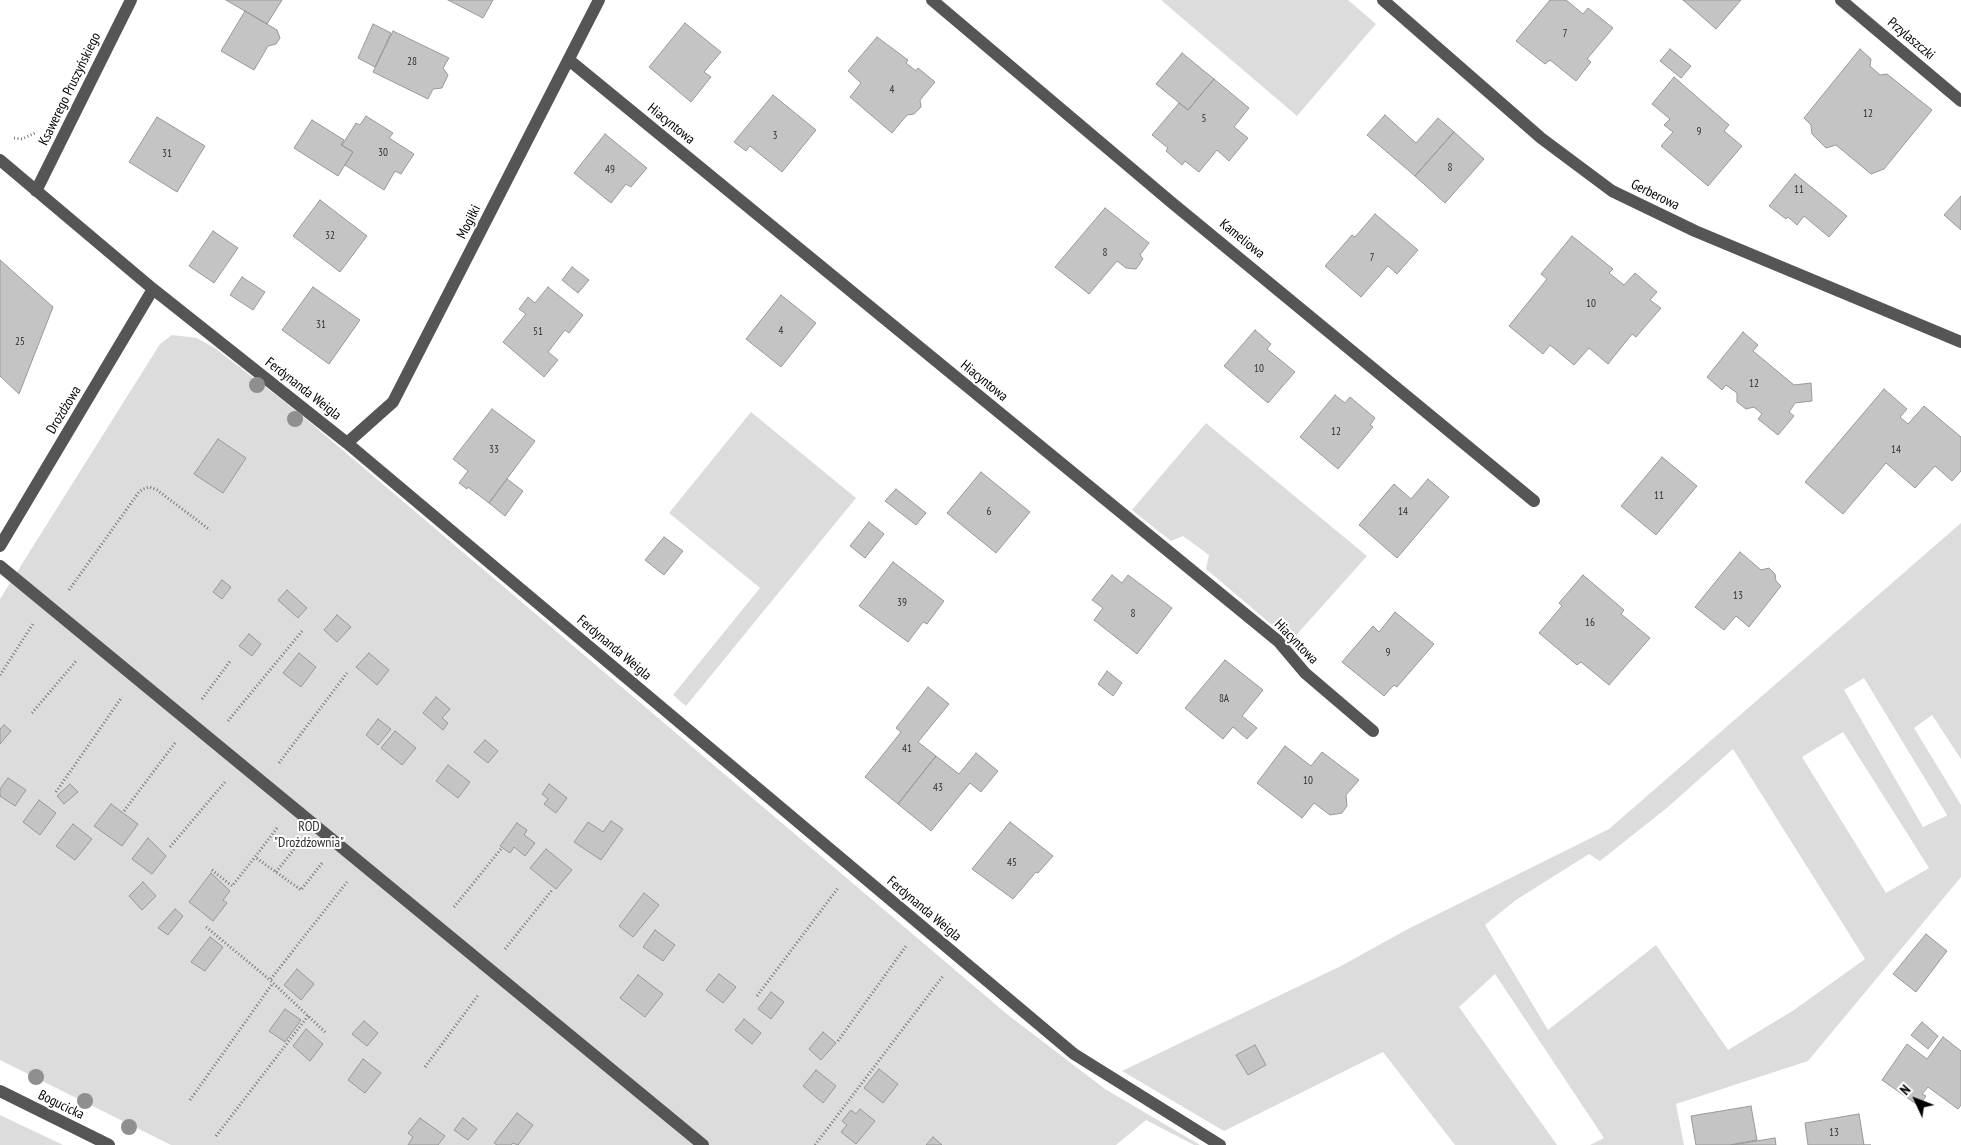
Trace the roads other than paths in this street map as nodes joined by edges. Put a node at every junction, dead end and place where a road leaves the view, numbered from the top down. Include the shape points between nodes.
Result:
1 (131, 0) edge
2 (599, 0) edge
3 (932, 0) edge
4 (1383, 0) edge
5 (1841, 0) edge
6 (569, 60) junction
7 (1961, 101) edge
8 (0, 160) edge
9 (36, 191) junction
10 (153, 289) junction
11 (1961, 342) edge
12 (347, 443) junction
13 (1534, 501) dead end
14 (0, 546) edge
15 (0, 566) edge
16 (1374, 731) dead end
17 (0, 1091) edge
18 (109, 1145) edge
19 (703, 1145) edge
20 (1220, 1145) edge

1 - 9 street, Ksawerego Pruszyńskiego
2 - 6 street, Mogiłki
3 - 13 street, Kameliowa
4 - 11 street, Gerberowa via 1541,138 1612,191 1695,231
5 - 7 street, Przylaszczki
6 - 12 street, Mogiłki via 393,402
6 - 16 street, Hiacyntowa via 1278,641 1304,673
8 - 9 street, Ferdynanda Weigla
9 - 10 street, Ferdynanda Weigla
10 - 12 street, Ferdynanda Weigla
10 - 14 street, Drożdżowa
12 - 20 street, Ferdynanda Weigla via 1074,1054
15 - 19 street
17 - 18 street, Bogucicka

